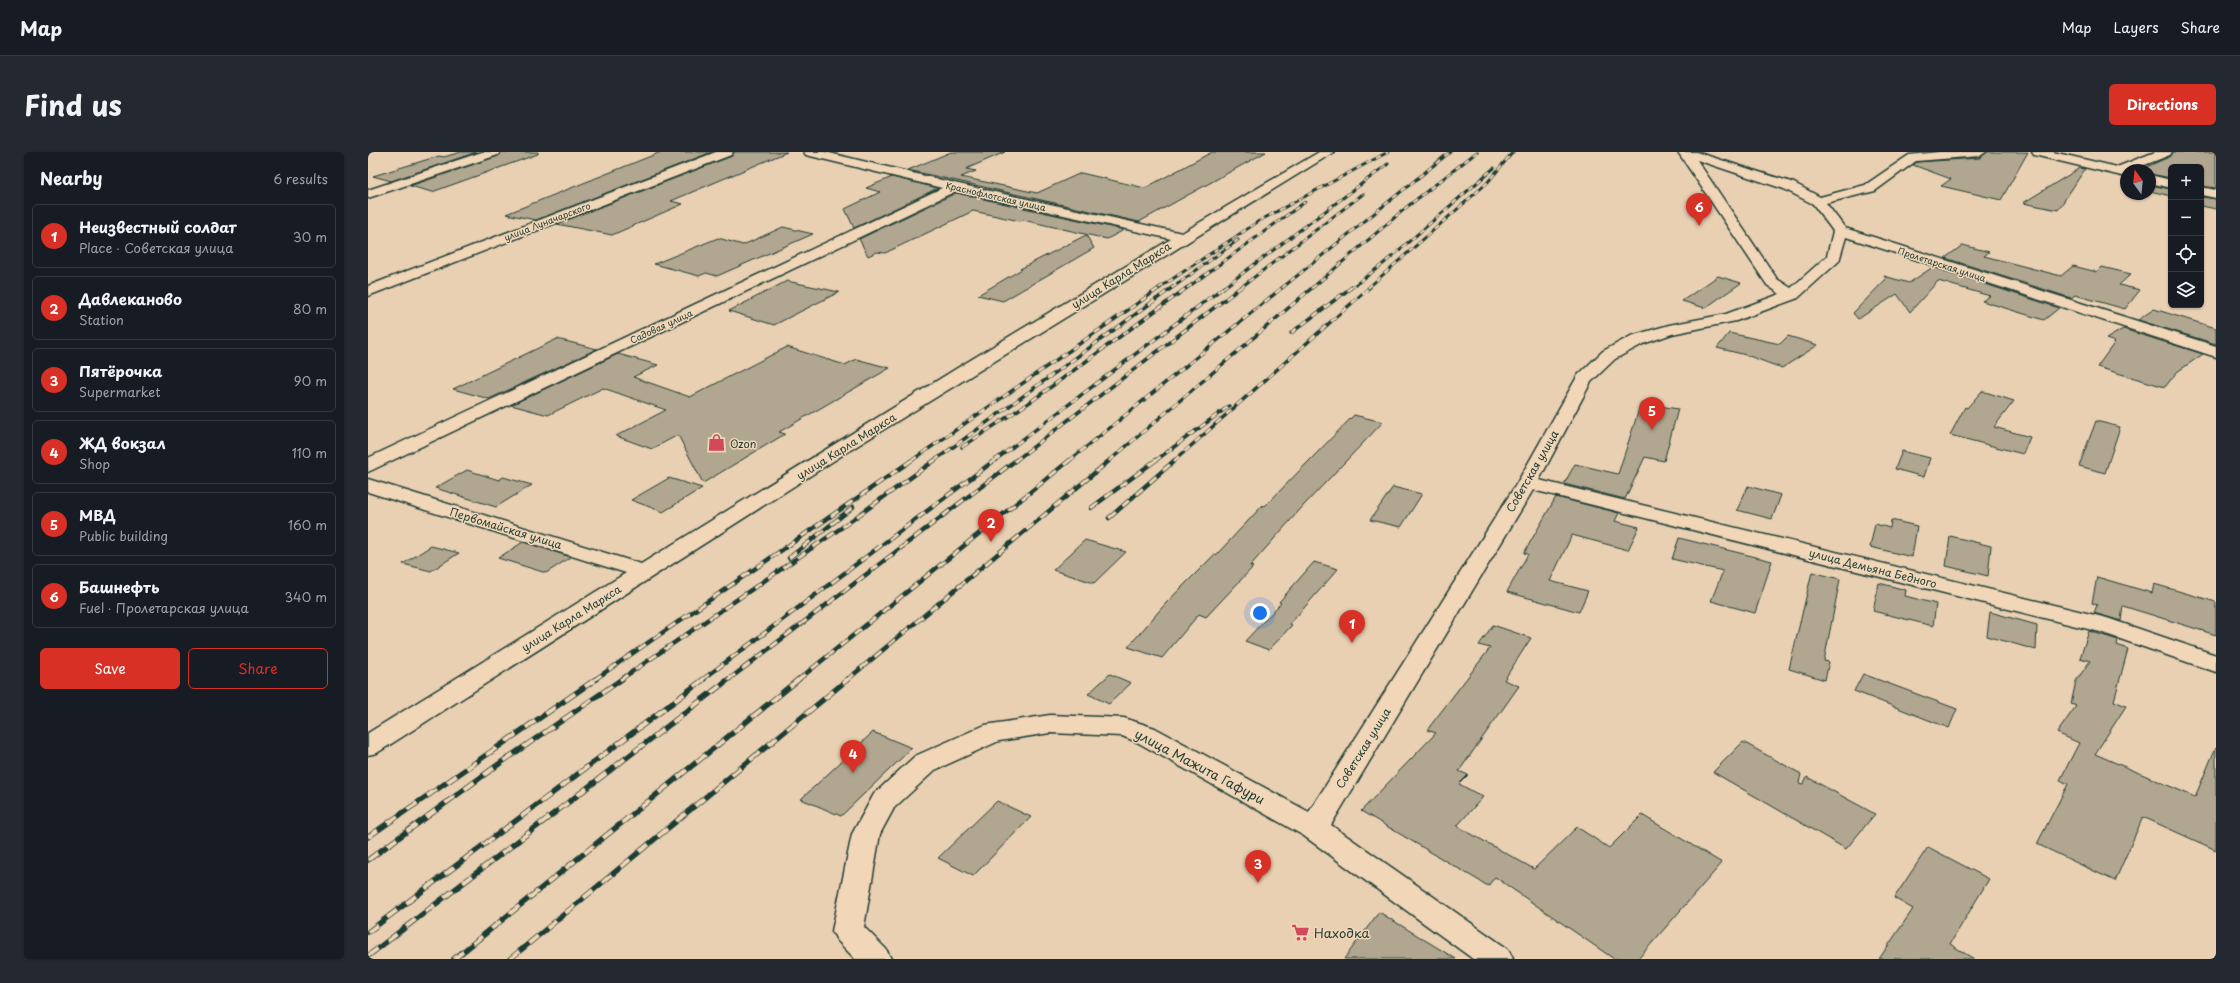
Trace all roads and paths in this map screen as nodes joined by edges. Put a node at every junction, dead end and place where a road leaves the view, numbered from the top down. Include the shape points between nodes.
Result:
1 (494, 152) edge
2 (727, 152) edge
3 (810, 152) edge
4 (1328, 152) edge
5 (1980, 152) edge
6 (2038, 152) edge
7 (2166, 152) edge
8 (1685, 153) edge
9 (2140, 164) edge
10 (2120, 172) edge
11 (2156, 180) edge
12 (2168, 183) edge
13 (954, 187) junction
14 (2204, 192) edge
15 (368, 194) edge
16 (2216, 194) edge
17 (1818, 201) junction
18 (1840, 231) junction
19 (1182, 237) junction
20 (368, 291) edge
21 (1792, 295) junction
22 (2216, 352) edge
23 (368, 466) edge
24 (1527, 483) junction
25 (368, 485) edge
26 (645, 572) junction
27 (2216, 664) edge
28 (368, 746) edge
29 (1314, 828) junction
30 (875, 959) edge
31 (1497, 959) edge

1 - 15 street
2 - 20 street, улица Луначарского
3 - 13 street, Краснофлотская улица
4 - 19 street, улица Карла Маркса
5 - 17 street via 1913,158 1870,188
6 - 10 street
7 - 9 street
8 - 17 street via 1789,186
8 - 21 street via 1772,282
11 - 12 street
13 - 19 street, Краснофлотская улица
13 - 23 street, Садовая улица
14 - 16 street
17 - 18 street
18 - 21 street, Советская улица via 1834,258
18 - 22 street, Пролетарская улица
19 - 26 street, улица Карла Маркса
21 - 24 street, Советская улица via 1730,318 1669,330 1636,340 1609,355 1584,379
24 - 27 street, улица Демьяна Бедного via 2107,626
24 - 29 street, Советская улица
25 - 26 street, Первомайская улица
26 - 28 street, улица Карла Маркса
29 - 30 street, улица Мажита Гафури via 1146,735 1124,727 1050,724 994,732 925,763 884,801 866,834 848,931
29 - 31 street, улица Мажита Гафури

